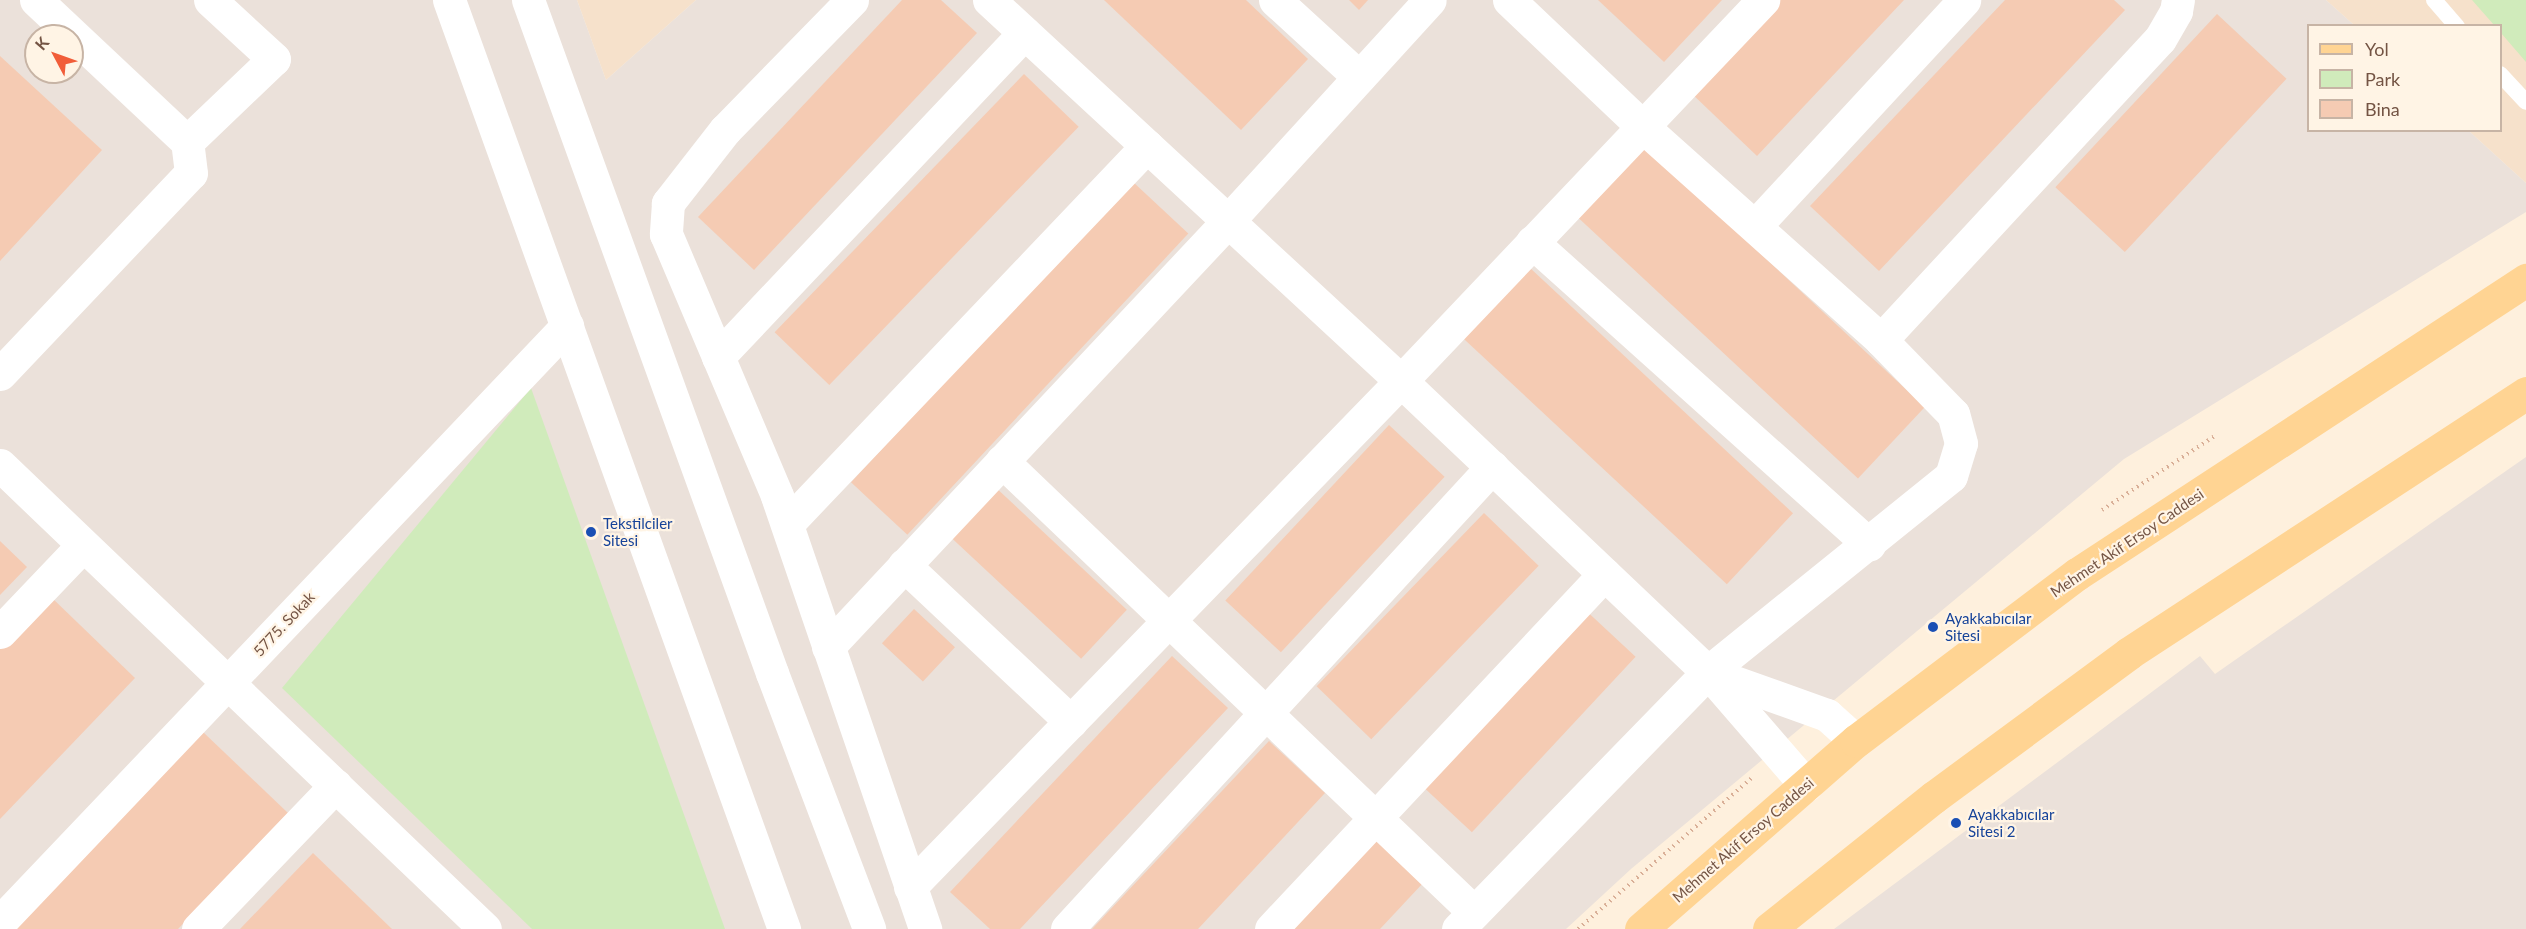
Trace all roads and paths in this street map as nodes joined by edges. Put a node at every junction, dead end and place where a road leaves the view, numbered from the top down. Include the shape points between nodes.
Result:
1 (36, 0) edge
2 (210, 0) edge
3 (449, 0) edge
4 (528, 0) edge
5 (852, 0) edge
6 (989, 0) edge
7 (1275, 0) edge
8 (1430, 0) edge
9 (1509, 0) edge
10 (1763, 0) edge
11 (1964, 0) edge
12 (2178, 0) edge
13 (2434, 0) edge
14 (2455, 24) edge
15 (1024, 33) junction
16 (2502, 76) edge
17 (1359, 77) junction
18 (2526, 102) edge
19 (1642, 126) junction
20 (187, 142) junction
21 (1147, 146) junction
22 (1228, 221) junction
23 (1755, 226) junction
24 (1532, 242) junction
25 (2526, 280) edge
26 (567, 326) junction
27 (1881, 340) junction
28 (718, 357) junction
29 (0, 374) edge
30 (1401, 381) junction
31 (2526, 393) edge
32 (1002, 461) junction
33 (0, 465) edge
34 (1492, 467) junction
35 (787, 524) junction
36 (1869, 544) junction
37 (83, 545) junction
38 (904, 565) junction
39 (1604, 574) junction
40 (1167, 621) junction
41 (0, 632) edge
42 (828, 647) junction
43 (1708, 672) junction
44 (228, 683) junction
45 (1265, 714) junction
46 (1071, 722) junction
47 (1856, 741) junction
48 (336, 785) junction
49 (1806, 785) junction
50 (1374, 818) junction
51 (910, 887) junction
52 (1466, 920) edge
53 (0, 922) edge
54 (198, 929) edge
55 (483, 929) edge
56 (784, 929) edge
57 (869, 929) edge
58 (925, 929) edge
59 (1067, 929) edge
60 (1271, 929) edge
61 (1641, 929) edge
62 (1769, 929) edge

1 - 20 street
2 - 20 street via 274,59
3 - 26 street
4 - 57 street
5 - 28 street via 725,130 668,203 666,234
6 - 15 street
7 - 17 street
8 - 17 street
9 - 19 street
10 - 19 street
11 - 23 street
12 - 27 street via 2160,39
13 - 14 lane
15 - 21 street
15 - 28 street
16 - 18 lane
17 - 22 street
19 - 23 street
19 - 24 street
20 - 29 street via 191,173
21 - 22 street
21 - 35 street
22 - 30 street
22 - 32 street
23 - 27 street
24 - 30 street
24 - 36 street
25 - 47 main road, Mehmet Akif Ersoy Caddesi via 2077,574
26 - 44 street, 5775. Sokak
26 - 56 street
27 - 36 street via 1953,414 1961,443 1951,476
28 - 35 street
30 - 34 street
30 - 40 street
31 - 62 main road via 2129,652 1934,797
32 - 38 street
32 - 40 street
33 - 37 street
34 - 39 street
34 - 45 street
35 - 42 street
36 - 43 street
37 - 41 street
37 - 44 street
38 - 42 street
38 - 46 street
39 - 43 street
39 - 50 street
40 - 45 street
40 - 46 street
42 - 51 street
43 - 47 street via 1827,715
43 - 49 street
43 - 52 street
44 - 48 street
44 - 53 street, 5775. Sokak
45 - 50 street
45 - 59 street
46 - 51 street
47 - 49 main road, Mehmet Akif Ersoy Caddesi
48 - 54 street
48 - 55 street
49 - 61 main road, Mehmet Akif Ersoy Caddesi
50 - 52 street
50 - 60 street
51 - 58 street

